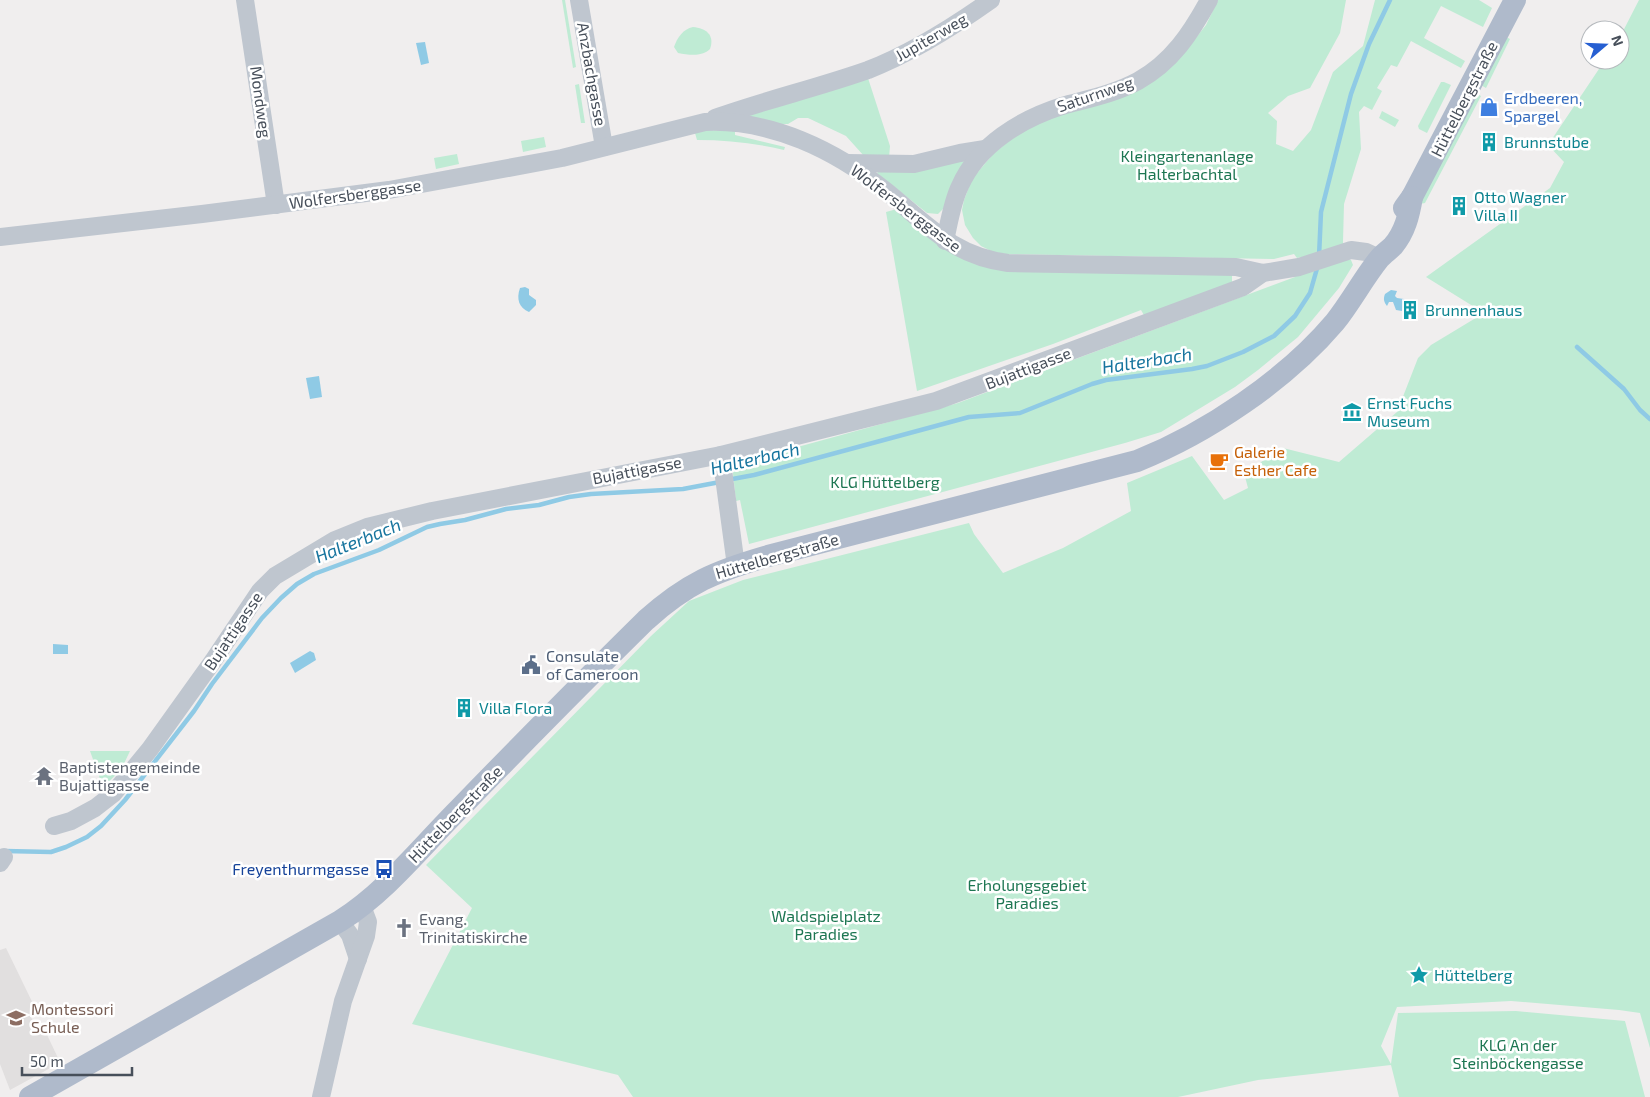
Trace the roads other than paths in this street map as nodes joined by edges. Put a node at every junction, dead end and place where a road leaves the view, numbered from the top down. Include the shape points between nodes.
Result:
1 (245, 0) edge
2 (579, 0) edge
3 (991, 0) edge
4 (1210, 0) edge
5 (1515, 0) edge
6 (868, 69) joint
7 (705, 122) junction
8 (604, 147) junction
9 (985, 149) junction
10 (847, 164) junction
11 (276, 205) junction
12 (0, 237) edge
13 (945, 240) junction
14 (1379, 258) junction
15 (1263, 273) junction
16 (722, 463) junction
17 (736, 566) junction
18 (54, 826) dead end
19 (362, 906) junction
20 (340, 921) junction
21 (358, 959) junction
22 (30, 1097) edge
23 (322, 1097) edge

1 - 11 street, Mondweg
2 - 8 street, Anzbachgasse
3 - 6 street, Jupiterweg via 929,40
4 - 9 street, Saturnweg via 1186,40 1169,59 1146,76 1108,93 1033,117
5 - 14 main road, Hüttelbergstraße via 1412,198 1384,240
6 - 7 street, Wolfersberggasse
7 - 8 street, Wolfersberggasse
7 - 10 street, Wolfersberggasse via 734,122 776,132 813,145
8 - 11 street, Wolfersberggasse via 430,184
9 - 10 street, Saturnweg via 914,164
9 - 13 street, Saturnweg via 959,186
10 - 13 street, Wolfersberggasse via 886,191
11 - 12 street, Wolfersberggasse
13 - 15 street, Wolfersberggasse via 966,253 1008,263 1236,268
14 - 15 street, Bujattigasse via 1361,250 1351,250 1298,267
14 - 17 main road, Hüttelbergstraße via 1335,322 1296,361 1227,414 1177,444 1116,466
15 - 16 street, Bujattigasse via 1243,287 959,394
16 - 17 street
16 - 18 street, Bujattigasse via 432,510 367,527 329,543 275,576 260,590 150,749 113,794 95,808
17 - 19 main road, Hüttelbergstraße via 694,583 658,609
19 - 20 main road, Hüttelbergstraße
19 - 21 street via 368,928
20 - 21 street via 350,935
20 - 22 main road, Hüttelbergstraße
21 - 23 street via 343,1001

